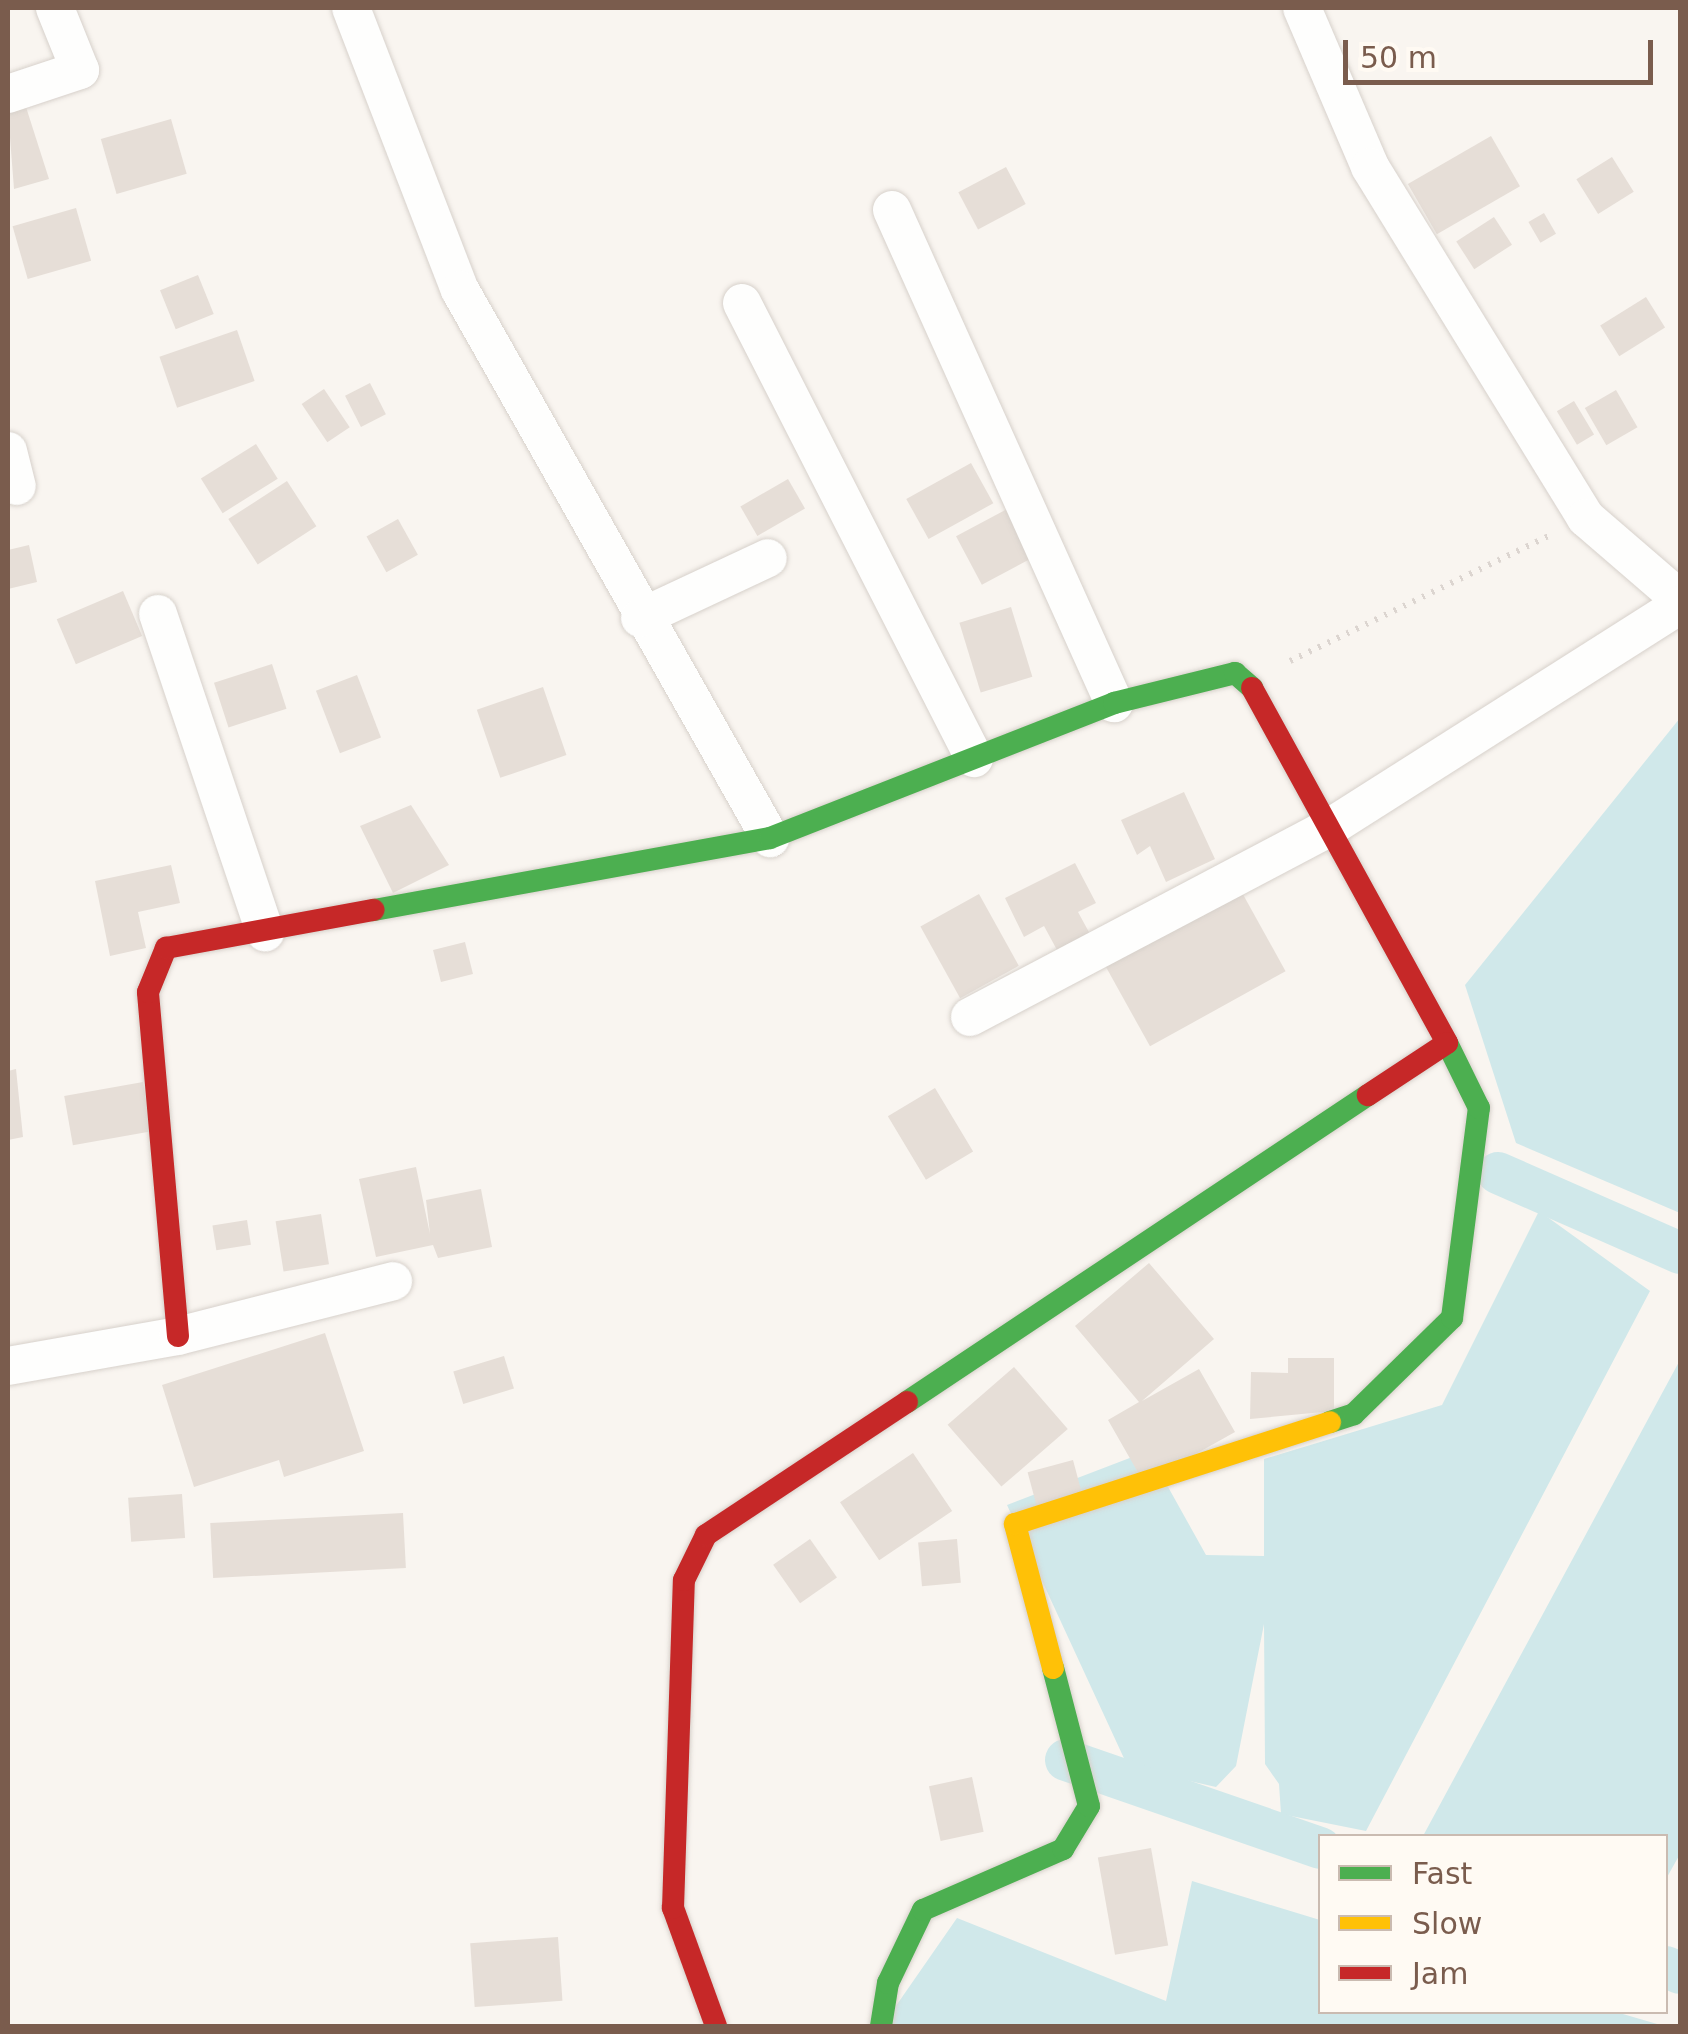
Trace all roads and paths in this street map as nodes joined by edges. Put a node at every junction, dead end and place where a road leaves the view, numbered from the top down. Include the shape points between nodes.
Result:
1 (55, 8) edge
2 (351, 8) edge
3 (1302, 8) edge
4 (8, 94) edge
5 (892, 210) dead end
6 (742, 303) dead end
7 (1586, 518) junction
8 (768, 558) dead end
9 (1680, 602) edge
10 (158, 614) dead end
11 (640, 618) junction
12 (1249, 682) junction
13 (1114, 703) junction
14 (974, 758) junction
15 (1332, 826) junction
16 (770, 838) junction
17 (264, 932) junction
18 (970, 1017) dead end
19 (1446, 1043) junction
20 (392, 1281) dead end
21 (178, 1336) junction
22 (8, 1366) edge
23 (716, 2026) edge
24 (881, 2026) edge

1 - 4 street via 80,70
2 - 11 street via 460,290
3 - 7 street via 1370,167
5 - 13 street
6 - 14 street
7 - 9 street
7 - 12 path
8 - 11 street
9 - 15 street
10 - 17 street
11 - 16 street
12 - 13 street via 1235,673
12 - 15 street
13 - 14 street
14 - 16 street
15 - 18 street
15 - 19 street
16 - 17 street
17 - 21 street via 166,948 148,992
19 - 23 street via 706,1536 684,1580 673,1908
19 - 24 street via 1479,1108 1452,1318 1354,1414 1014,1524 1089,1806 1063,1849 923,1910 888,1983
20 - 21 street
21 - 22 street

